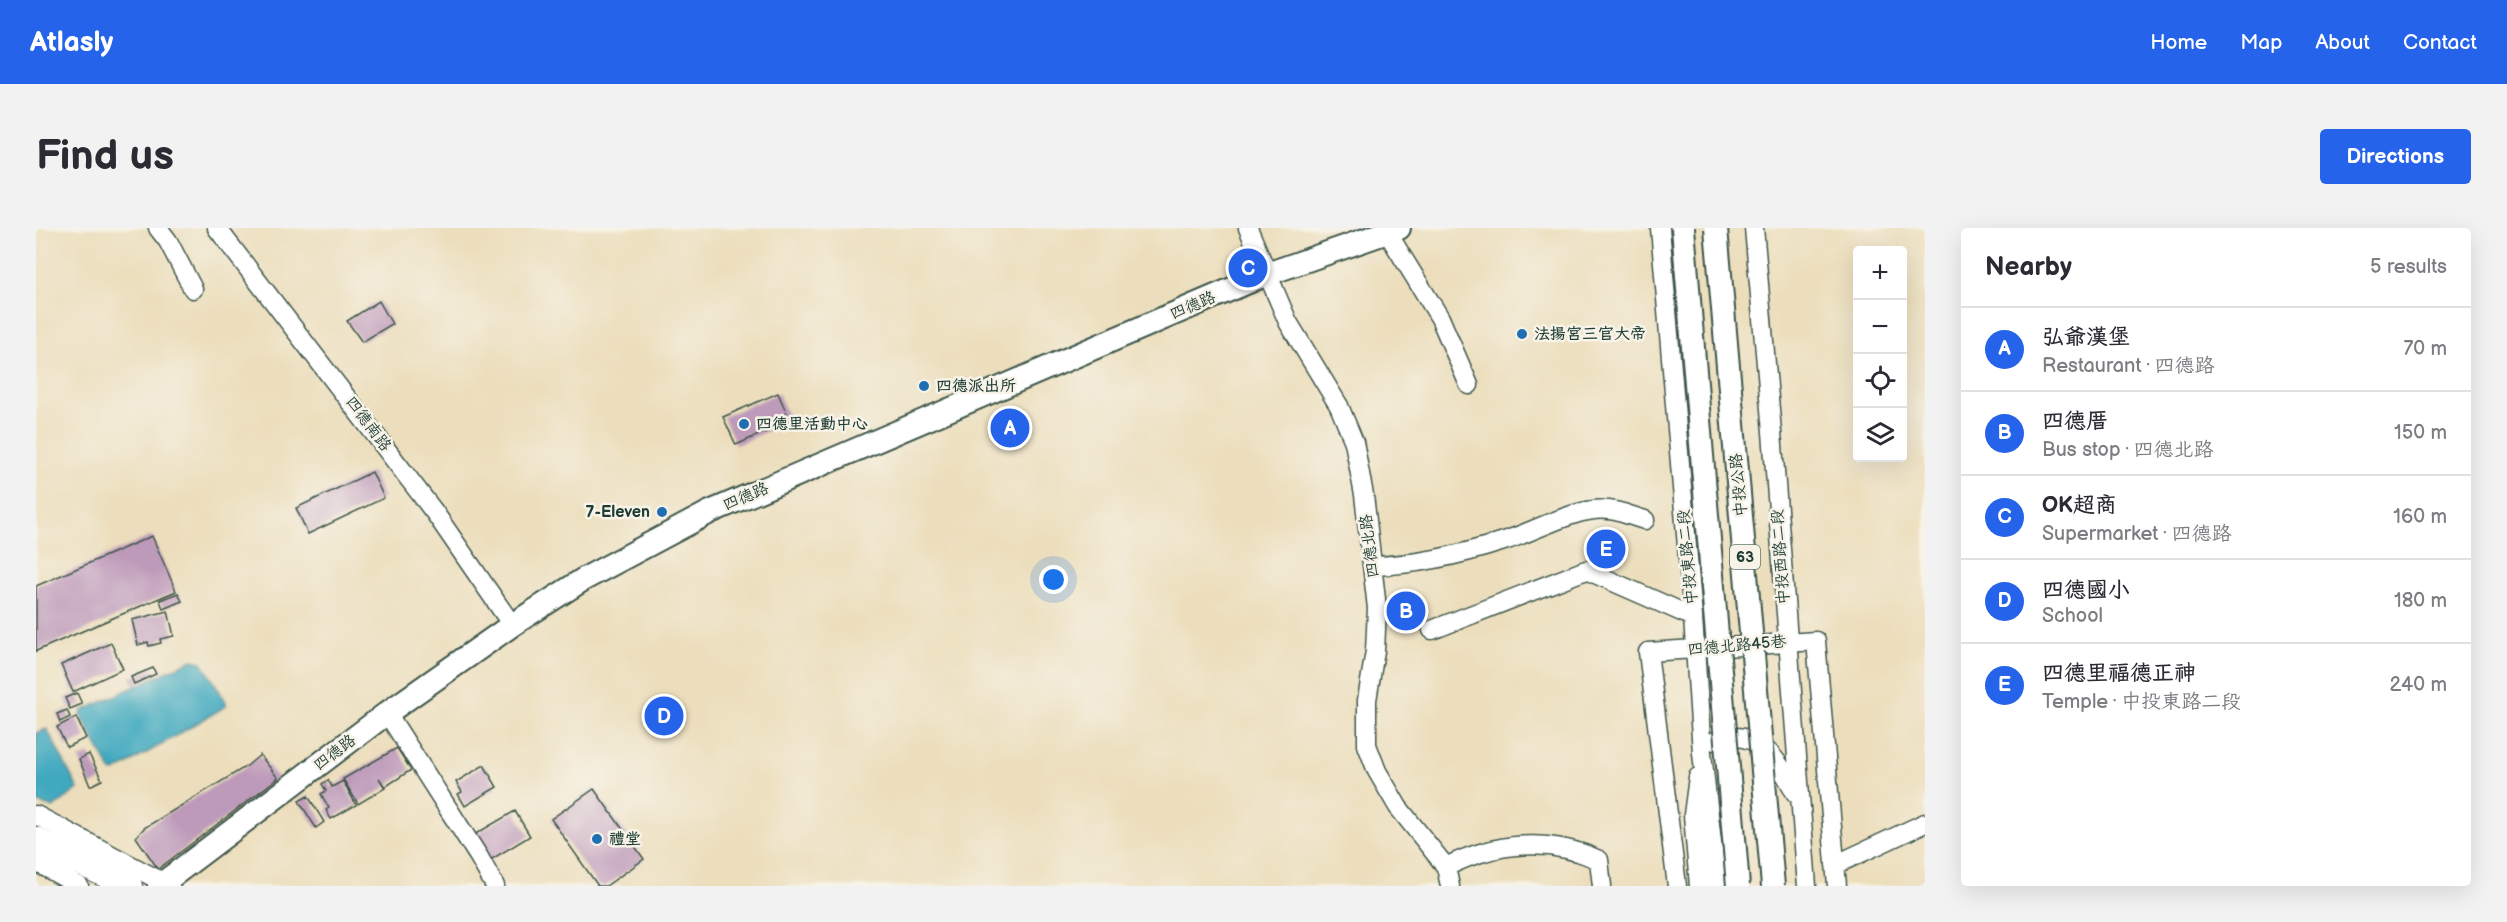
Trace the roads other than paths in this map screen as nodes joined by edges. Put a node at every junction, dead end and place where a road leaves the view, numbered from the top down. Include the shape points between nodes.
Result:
1 (158, 228) edge
2 (217, 228) edge
3 (1248, 228) edge
4 (1660, 228) edge
5 (1683, 228) edge
6 (1716, 228) edge
7 (1754, 228) edge
8 (1393, 230) edge
9 (1267, 274) junction
10 (193, 290) dead end
11 (1469, 385) dead end
12 (1645, 520) dead end
13 (1372, 566) junction
14 (1693, 617) junction
15 (512, 625) junction
16 (1432, 630) dead end
17 (1788, 642) junction
18 (1696, 650) junction
19 (387, 713) junction
20 (1702, 753) junction
21 (1799, 801) junction
22 (36, 814) edge
23 (1925, 824) edge
24 (36, 840) edge
25 (36, 862) edge
26 (1836, 865) junction
27 (1446, 867) junction
28 (164, 885) edge
29 (79, 886) edge
30 (129, 886) edge
31 (495, 886) edge
32 (1450, 886) edge
33 (1602, 886) edge
34 (1677, 886) edge
35 (1699, 886) edge
36 (1717, 886) edge
37 (1738, 886) edge
38 (1773, 886) edge
39 (1807, 886) edge
40 (1837, 886) edge

1 - 10 street
2 - 15 street, 四德南路 via 393,457
3 - 9 street, 四德北路
4 - 14 street, 中投東路二段
5 - 37 main road, 中投公路 / 63, bridge
6 - 38 main road, 中投公路 / 63, bridge
7 - 17 street, 中投西路二段
8 - 9 main road, 四德路
8 - 11 street via 1440,318
9 - 13 street, 四德北路 via 1288,322 1339,406 1354,442
9 - 15 main road, 四德路 via 710,512 584,579
12 - 13 street via 1608,509 1435,559
13 - 27 street, 四德北路 via 1377,608 1375,651 1366,700 1366,745 1398,807
14 - 16 street via 1586,570
14 - 18 street, 中投東路二段
15 - 19 main road, 四德路
17 - 18 street, 四德北路45巷
17 - 21 street, 中投西路二段
17 - 26 street, 四德北路45巷 via 1816,641
18 - 20 street, 中投東路二段
18 - 34 street, 四德北路45巷 via 1648,652
19 - 28 main road, 四德路
19 - 31 street
20 - 21 street via 1711,742 1727,736 1755,740 1780,763
20 - 35 street via 1693,815
20 - 36 street, 中投東路二段
21 - 39 street, 中投西路二段
22 - 28 street
23 - 26 street
24 - 30 highway
25 - 29 street
26 - 40 street, 四德北路45巷
27 - 32 street, 四德北路
27 - 33 street via 1493,848 1569,848 1599,860

